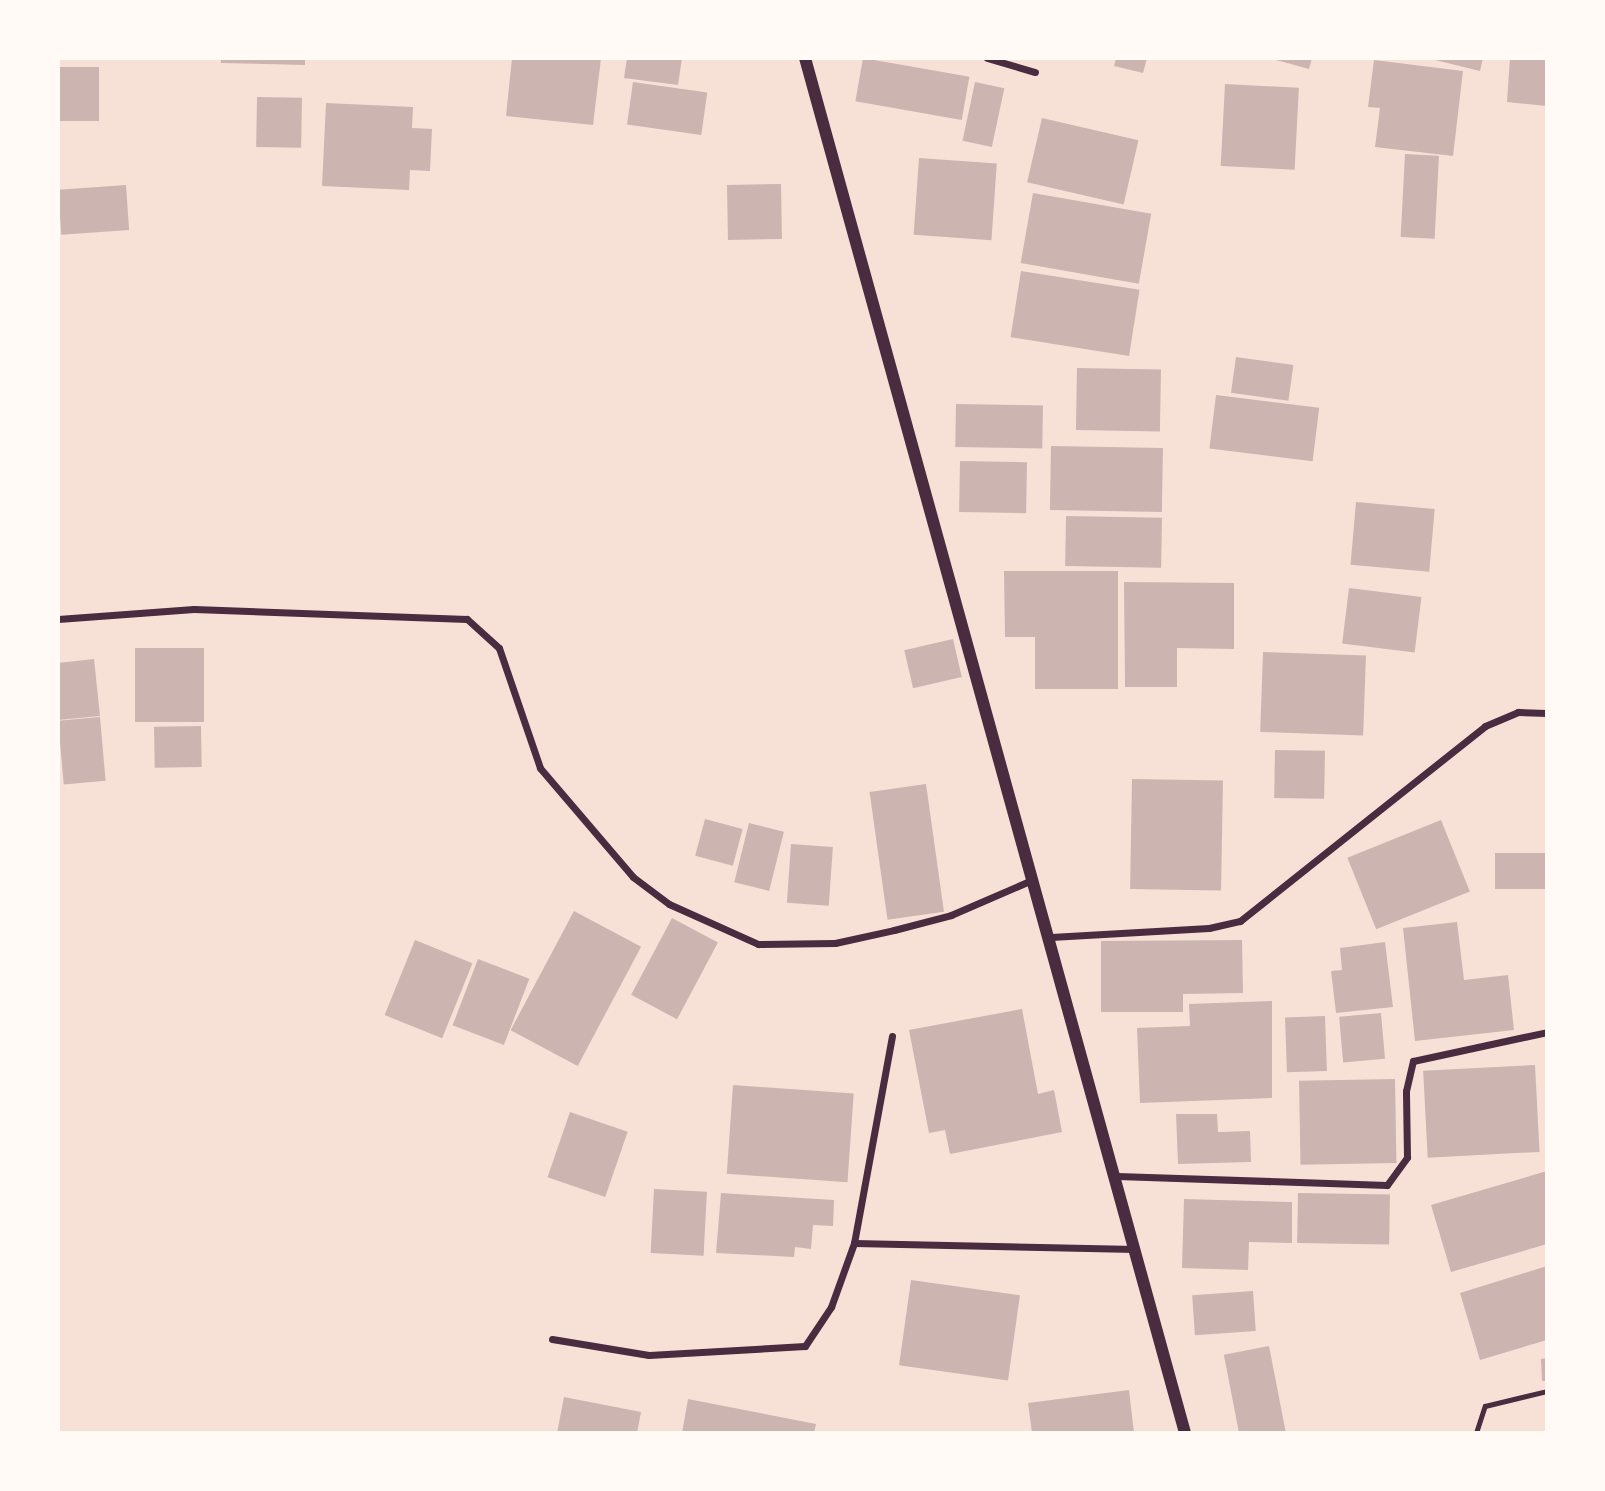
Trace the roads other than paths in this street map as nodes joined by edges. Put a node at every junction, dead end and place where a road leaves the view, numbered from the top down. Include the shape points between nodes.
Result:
1 (805, 58) edge
2 (987, 58) edge
3 (1035, 72) dead end
4 (58, 619) edge
5 (1547, 713) edge
6 (1035, 879) junction
7 (1051, 937) junction
8 (1547, 1032) edge
9 (892, 1036) dead end
10 (1117, 1176) junction
11 (854, 1243) junction
12 (1136, 1249) junction
13 (552, 1339) dead end
14 (1185, 1433) edge

1 - 6 street
2 - 3 street
4 - 6 street via 194,608 467,620 499,648 540,768 633,877 669,904 758,944 835,943 894,930 951,915
5 - 7 street via 1518,712 1485,726 1240,921 1209,928
6 - 7 street
7 - 10 street
8 - 10 street via 1413,1061 1406,1091 1407,1157 1387,1185
9 - 11 street
10 - 12 street
11 - 12 street
11 - 13 street via 831,1307 805,1346 649,1355
12 - 14 street

